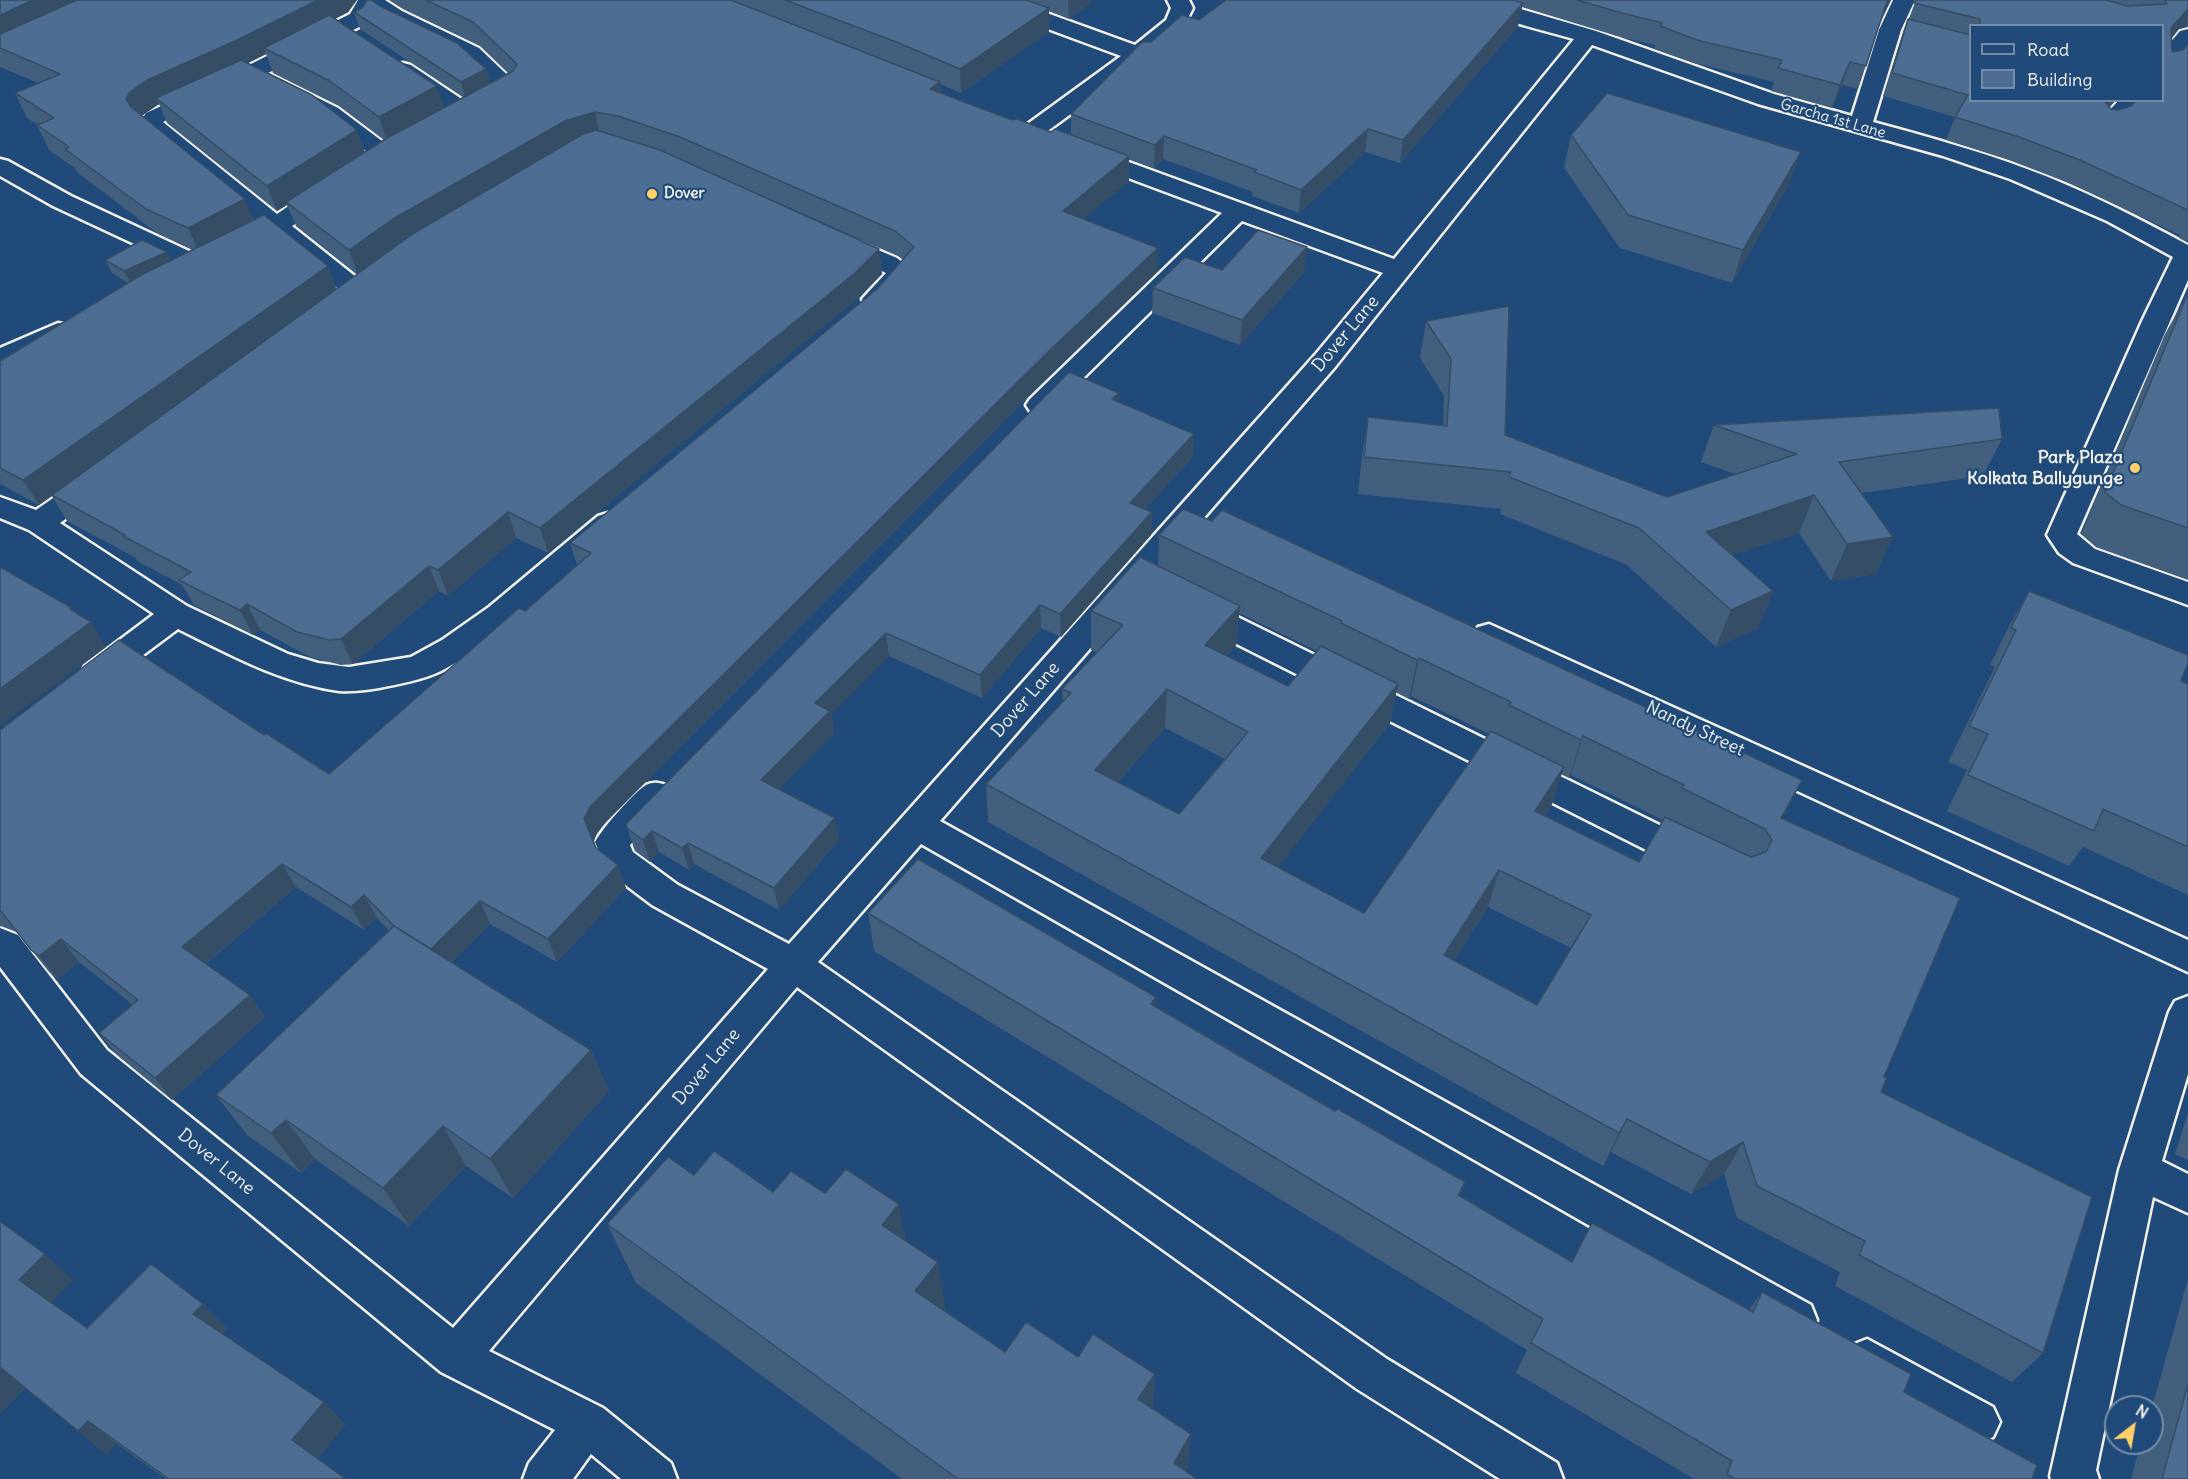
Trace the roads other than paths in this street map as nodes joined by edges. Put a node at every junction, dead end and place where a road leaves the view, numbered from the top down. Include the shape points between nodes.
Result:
1 (370, 0) edge
2 (991, 0) edge
3 (1178, 0) edge
4 (1471, 0) edge
5 (1904, 0) edge
6 (340, 29) junction
7 (1890, 30) junction
8 (2164, 31) edge
9 (1588, 36) junction
10 (1913, 36) edge
11 (2188, 37) edge
12 (359, 41) edge
13 (1138, 54) junction
14 (388, 60) edge
15 (2164, 65) edge
16 (234, 81) junction
17 (2130, 102) edge
18 (1008, 123) edge
19 (2108, 125) edge
20 (1860, 127) junction
21 (1052, 141) junction
22 (0, 166) edge
23 (1238, 211) junction
24 (275, 226) junction
25 (813, 230) edge
26 (2188, 255) edge
27 (197, 264) junction
28 (1399, 270) junction
29 (166, 280) edge
30 (357, 291) edge
31 (860, 313) edge
32 (83, 320) edge
33 (0, 358) edge
34 (1018, 427) edge
35 (116, 467) edge
36 (1201, 503) junction
37 (0, 507) edge
38 (624, 510) edge
39 (1233, 518) edge
40 (39, 523) junction
41 (1134, 578) junction
42 (2188, 594) edge
43 (176, 614) junction
44 (1459, 621) edge
45 (74, 691) edge
46 (678, 774) edge
47 (917, 825) junction
48 (1724, 873) edge
49 (0, 943) edge
50 (2188, 957) edge
51 (794, 965) junction
52 (2188, 1012) edge
53 (2139, 1170) junction
54 (2188, 1194) edge
55 (456, 1357) junction
56 (1978, 1422) dead end
57 (588, 1423) junction
58 (545, 1479) edge
59 (655, 1479) edge
60 (1541, 1479) edge
61 (2077, 1479) edge

1 - 6 street via 359,18
1 - 14 street via 394,16 471,53 510,88 455,116
2 - 13 street
3 - 13 street via 1182,8 1175,23
4 - 9 street, Garcha 1st Lane
5 - 7 street
6 - 12 street
6 - 16 street
7 - 10 street
7 - 20 street
8 - 11 street
9 - 20 street, Garcha 1st Lane via 1766,99
9 - 28 street, Dover Lane
11 - 15 street
13 - 21 street
16 - 24 street via 166,111 151,123
16 - 24 street via 330,113 376,162
17 - 19 street
18 - 21 street
20 - 26 street, Garcha 1st Lane via 2019,174 2116,216
21 - 23 street
22 - 27 street via 62,201
23 - 28 street
23 - 34 street
24 - 27 street
24 - 30 street
25 - 31 street via 901,272
26 - 42 street via 2167,322 2062,535 2084,556
27 - 29 street
28 - 36 street, Dover Lane
32 - 33 street
35 - 40 street
36 - 39 street
36 - 41 street, Dover Lane
37 - 40 street
38 - 43 street via 488,623 427,664 379,676 341,679 280,664
40 - 43 street
41 - 47 street, Dover Lane
41 - 48 street
43 - 45 street
44 - 50 street, Nandy Street
46 - 51 street via 612,842 619,861 665,895
47 - 51 street, Dover Lane
47 - 56 street
49 - 55 street, Dover Lane via 94,1062
51 - 55 street, Dover Lane
51 - 60 street via 1372,1374
52 - 53 street
53 - 54 street
53 - 61 street via 2072,1476
55 - 57 street, Dover Lane
57 - 58 street
57 - 59 street, Dover Lane

